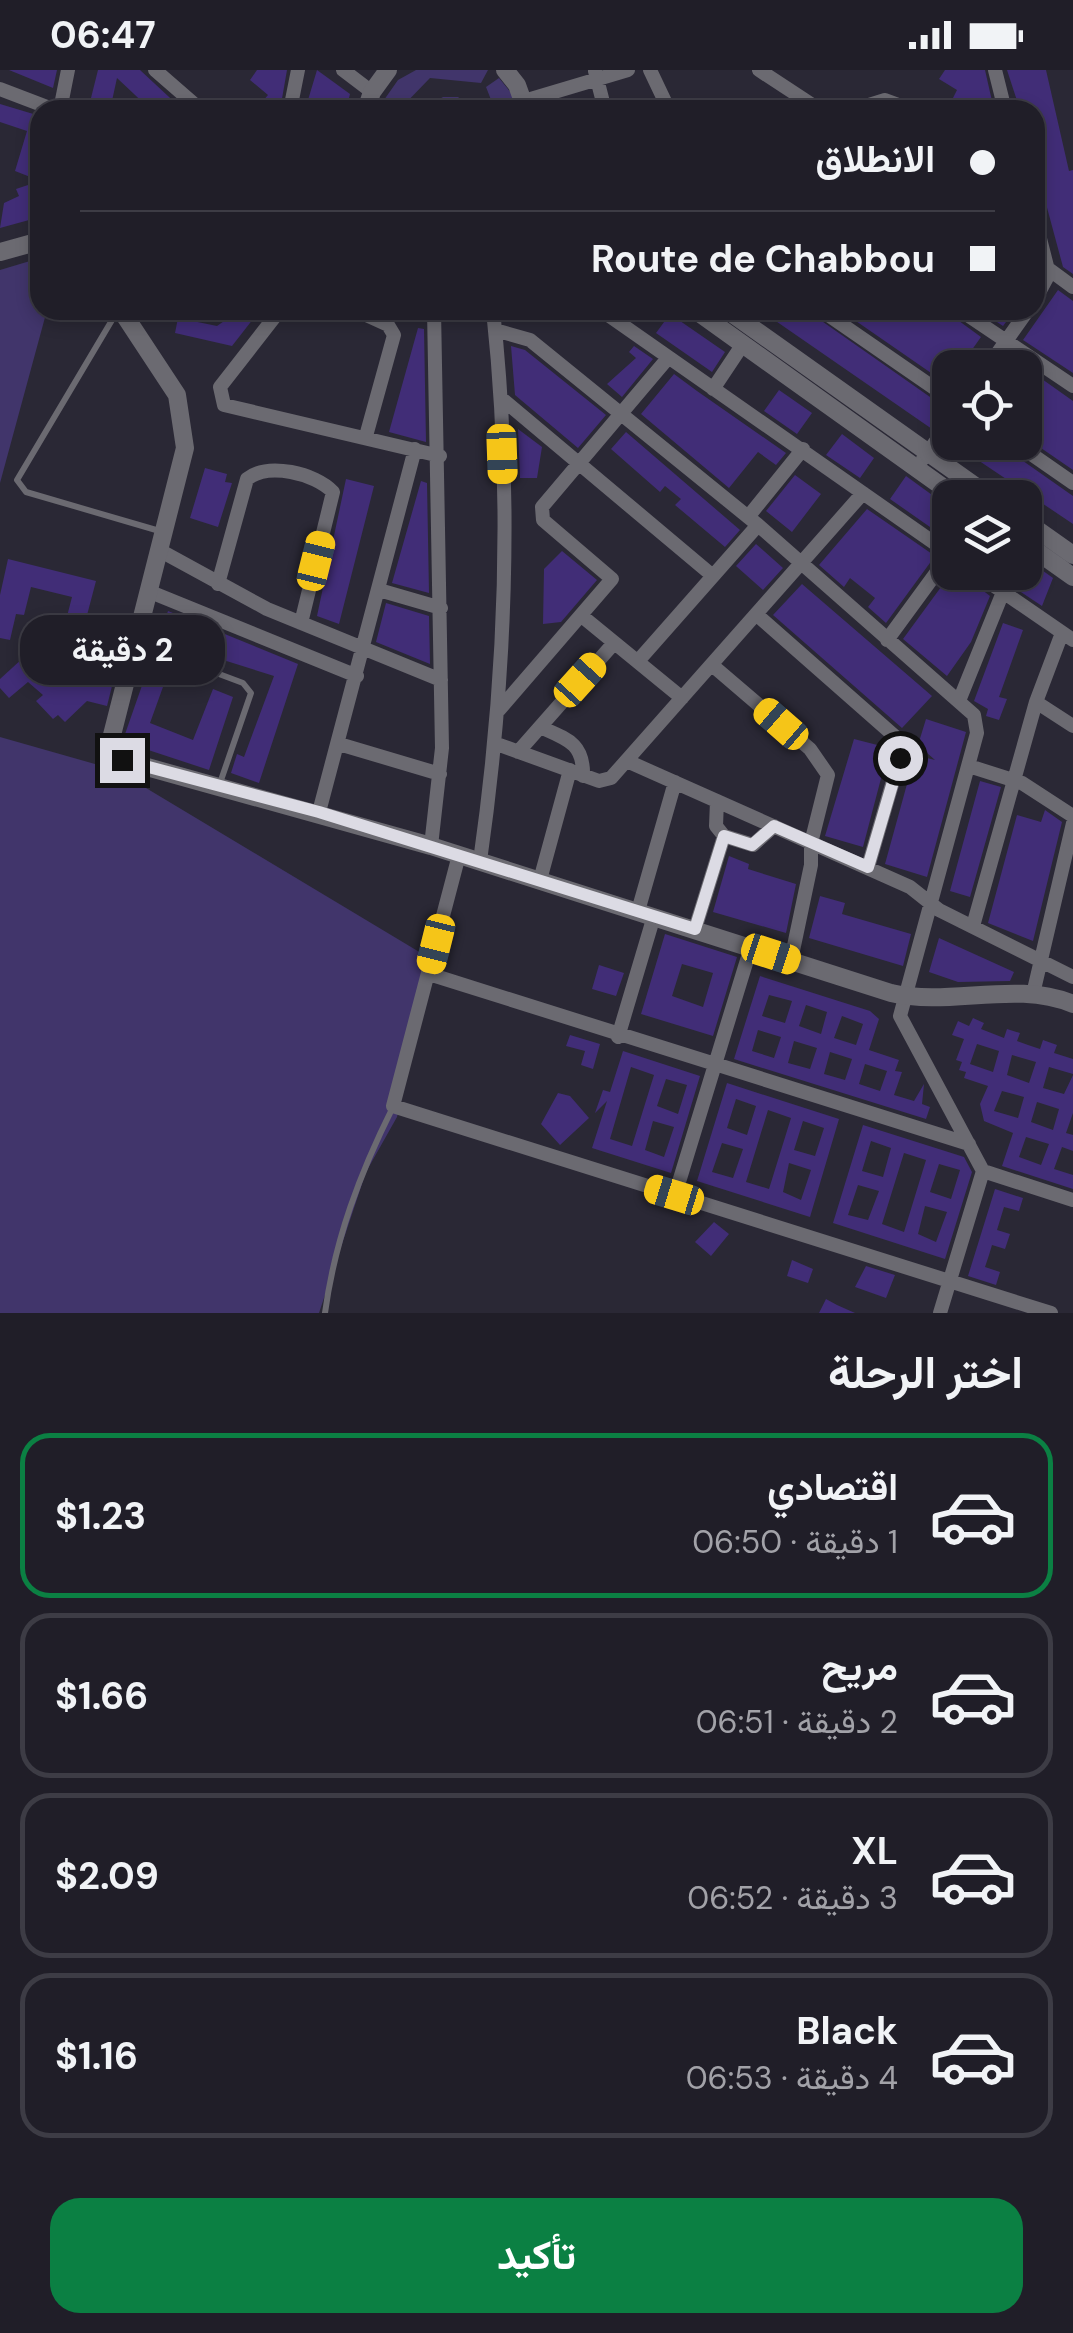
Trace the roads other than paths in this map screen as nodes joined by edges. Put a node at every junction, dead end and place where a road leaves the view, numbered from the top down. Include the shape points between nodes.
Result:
1 (68, 70) edge
2 (155, 70) edge
3 (298, 70) edge
4 (342, 70) edge
5 (388, 70) edge
6 (505, 70) edge
7 (628, 70) edge
8 (650, 70) edge
9 (759, 70) edge
10 (995, 70) edge
11 (597, 74) edge
12 (0, 89) edge
13 (372, 92) junction
14 (30, 100) edge
15 (60, 100) edge
16 (190, 100) edge
17 (292, 100) edge
18 (369, 100) edge
19 (522, 100) edge
20 (538, 100) edge
21 (603, 100) edge
22 (665, 100) edge
23 (805, 100) edge
24 (1003, 100) edge
25 (30, 243) edge
26 (0, 252) edge
27 (1045, 256) edge
28 (1045, 266) edge
29 (1048, 268) junction
30 (1045, 284) edge
31 (1073, 287) edge
32 (114, 320) edge
33 (127, 320) edge
34 (272, 320) edge
35 (377, 320) edge
36 (434, 320) edge
37 (494, 320) edge
38 (615, 320) edge
39 (709, 320) edge
40 (739, 320) edge
41 (835, 320) edge
42 (975, 320) edge
43 (1021, 320) edge
44 (495, 330) junction
45 (1006, 340) junction
46 (743, 344) junction
47 (1000, 350) edge
48 (668, 358) junction
49 (1073, 386) edge
50 (932, 387) edge
51 (713, 389) junction
52 (500, 398) junction
53 (620, 415) junction
54 (366, 436) junction
55 (932, 446) edge
56 (414, 449) junction
57 (803, 450) junction
58 (440, 456) junction
59 (922, 460) junction
60 (1041, 460) edge
61 (579, 464) junction
62 (941, 480) edge
63 (959, 480) edge
64 (1073, 482) edge
65 (863, 492) junction
66 (753, 521) junction
67 (1042, 533) edge
68 (162, 541) junction
69 (932, 541) edge
70 (1042, 555) edge
71 (1073, 555) edge
72 (801, 563) junction
73 (714, 576) junction
74 (1073, 577) edge
75 (932, 579) edge
76 (218, 584) junction
77 (379, 590) junction
78 (1000, 590) edge
79 (148, 591) junction
80 (1003, 592) junction
81 (442, 608) junction
82 (756, 615) junction
83 (583, 617) junction
84 (207, 618) junction
85 (301, 623) junction
86 (1068, 636) edge
87 (887, 640) junction
88 (614, 642) junction
89 (364, 646) junction
90 (638, 661) junction
91 (712, 665) junction
92 (357, 676) junction
93 (441, 680) junction
94 (682, 698) junction
95 (959, 700) junction
96 (1036, 702) junction
97 (498, 711) junction
98 (540, 726) junction
99 (1073, 726) edge
100 (494, 743) junction
101 (339, 744) junction
102 (518, 752) junction
103 (627, 761) junction
104 (968, 766) junction
105 (577, 773) junction
106 (440, 774) junction
107 (1014, 780) junction
108 (675, 782) junction
109 (218, 787) junction
110 (717, 800) junction
111 (319, 812) junction
112 (1073, 816) edge
113 (1073, 824) edge
114 (774, 826) junction
115 (724, 836) junction
116 (810, 843) junction
117 (432, 846) junction
118 (459, 855) junction
119 (480, 862) junction
120 (868, 867) junction
121 (540, 880) junction
122 (930, 904) junction
123 (646, 913) junction
124 (973, 926) junction
125 (695, 929) junction
126 (752, 948) junction
127 (791, 960) junction
128 (1040, 963) junction
129 (429, 974) junction
130 (1073, 976) edge
131 (1033, 994) junction
132 (904, 996) junction
133 (1073, 1004) edge
134 (618, 1037) junction
135 (715, 1067) junction
136 (394, 1106) junction
137 (969, 1144) junction
138 (983, 1171) junction
139 (674, 1195) junction
140 (1073, 1200) edge
141 (949, 1282) junction
142 (325, 1313) edge
143 (940, 1313) edge
144 (1051, 1313) edge

1 - 15 street
2 - 16 street
3 - 17 street
4 - 13 street
5 - 13 street
6 - 19 street
7 - 11 street
8 - 22 street
9 - 23 street
10 - 24 street
11 - 20 street
11 - 21 street
12 - 14 street
13 - 18 street
25 - 26 street
27 - 29 street
28 - 29 street
29 - 30 street
29 - 31 street
32 - 68 lane via 17,480 26,492
33 - 68 street via 170,380 182,413 185,448
34 - 54 street via 220,387 219,400
35 - 54 street via 394,335
36 - 58 street
37 - 44 street
38 - 48 street
39 - 46 street
40 - 59 street
41 - 50 street
42 - 45 street
43 - 45 street
44 - 52 street
44 - 53 street via 530,340
45 - 47 street
45 - 49 street
46 - 51 street
46 - 59 street
48 - 51 street
48 - 53 street
51 - 57 street
52 - 61 street
52 - 97 street via 505,623
53 - 61 street
53 - 66 street
54 - 56 street
55 - 59 street
56 - 58 street
56 - 77 street
57 - 65 street
57 - 66 street
58 - 81 street
59 - 62 street
59 - 63 street
60 - 64 street
61 - 73 street
61 - 83 street via 540,514 611,576
65 - 69 street
65 - 72 street
66 - 72 street
66 - 73 street
67 - 71 street
68 - 76 street
68 - 79 street
70 - 74 street
72 - 82 street
72 - 87 street
73 - 90 street
75 - 87 street
76 - 85 street
76 - 85 street via 246,479 272,470 323,484 333,492
77 - 81 street
77 - 89 street
78 - 80 street
79 - 84 street
79 - 109 street via 111,740 122,760
80 - 86 street
80 - 95 street
81 - 93 street
82 - 91 street
82 - 120 street via 899,740 900,758
83 - 88 street
83 - 97 street
84 - 92 street
84 - 109 lane via 196,666 243,683 251,693
85 - 89 street
86 - 96 street
87 - 95 street
88 - 90 street
88 - 98 street
89 - 92 street
89 - 93 street
90 - 94 street
91 - 94 street
91 - 116 street via 825,766 828,781
92 - 101 street
93 - 106 street
94 - 103 street
95 - 104 street via 978,723
96 - 99 street
96 - 107 street
97 - 100 street
98 - 102 street
98 - 105 street via 577,745 584,758
100 - 102 street
100 - 119 street
101 - 106 street
101 - 111 street
102 - 105 street
103 - 105 street via 606,780
103 - 108 street
104 - 107 street
104 - 122 street
105 - 121 street
106 - 117 street
107 - 112 street
107 - 124 street
108 - 110 street
108 - 123 street
109 - 111 street
110 - 114 street
110 - 115 street via 714,820
111 - 117 street
113 - 128 street
114 - 115 street via 752,845
114 - 116 street
115 - 125 street
116 - 120 street
116 - 127 street
117 - 118 street
118 - 119 street
118 - 129 street
119 - 121 street
120 - 122 street
121 - 123 street
122 - 124 street
122 - 132 street
123 - 125 street
123 - 134 street
124 - 128 street
125 - 126 street
126 - 127 street
126 - 135 street
127 - 132 street
128 - 130 street
128 - 131 street
129 - 134 street
129 - 136 street
131 - 132 street
131 - 133 street
132 - 137 street via 902,1023
134 - 135 street
135 - 137 street
135 - 139 street
136 - 139 street
136 - 142 lane via 352,1196
137 - 138 street
138 - 140 street
138 - 141 street
139 - 141 street
141 - 143 street
141 - 144 street

